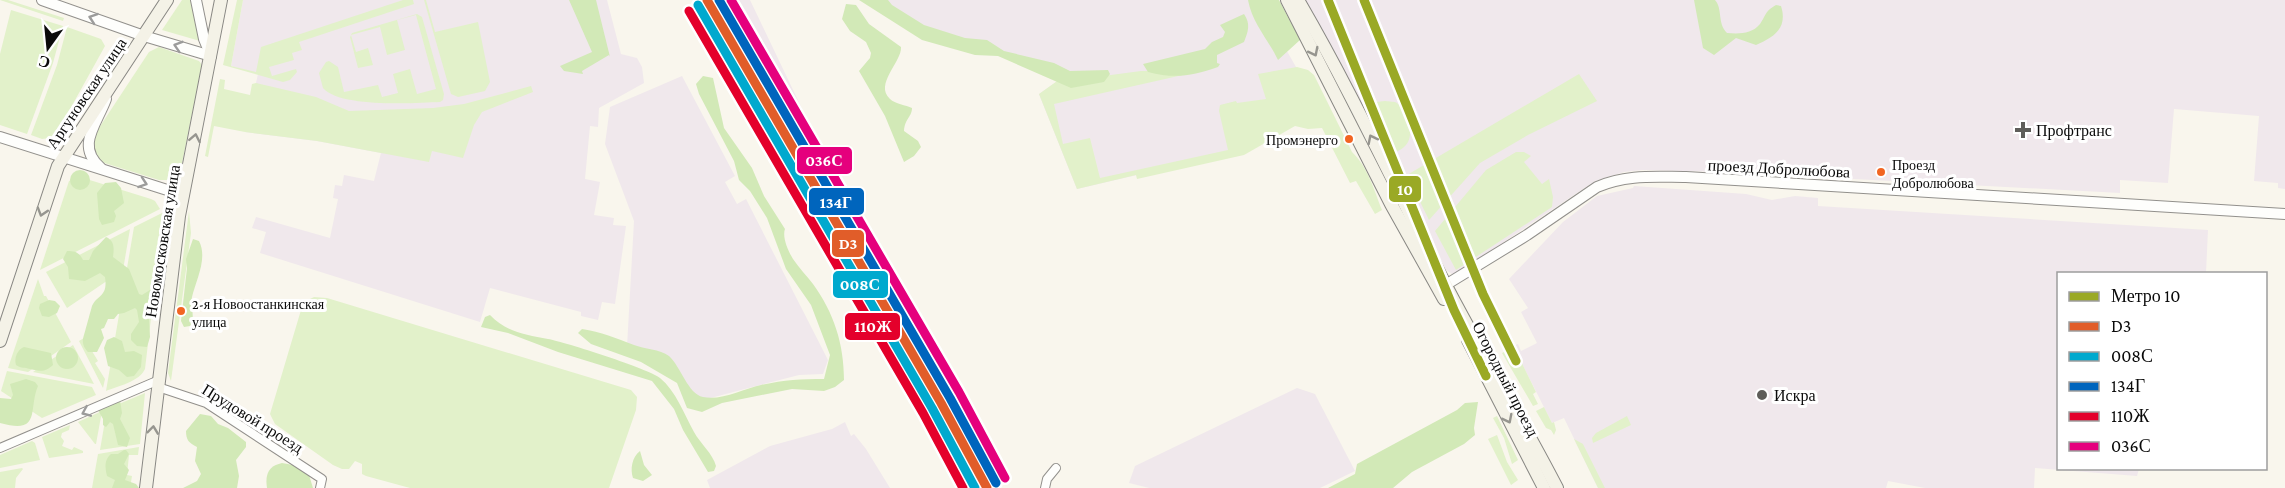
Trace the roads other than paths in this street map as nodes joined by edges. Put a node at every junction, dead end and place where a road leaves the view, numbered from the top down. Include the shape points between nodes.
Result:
1 (42, 0) edge
2 (167, 0) edge
3 (196, 0) edge
4 (221, 0) edge
5 (1287, 0) edge
6 (1298, 0) edge
7 (144, 36) junction
8 (211, 56) junction
9 (111, 85) junction
10 (0, 136) edge
11 (62, 157) junction
12 (104, 170) junction
13 (183, 195) junction
14 (2285, 214) edge
15 (1442, 287) junction
16 (0, 341) edge
17 (158, 383) junction
18 (0, 448) edge
19 (1056, 468) dead end
20 (146, 488) edge
21 (320, 488) edge
22 (1045, 488) edge
23 (1544, 488) edge
24 (1557, 488) edge

7 -> 1 street
2 - 7 main road, Аргуновская улица
3 - 8 street
4 - 8 main road, Новомосковская улица
5 -> 15 main road, Огородный проезд via 1391,204
15 -> 6 main road, Огородный проезд via 1323,42
8 -> 7 street
7 - 9 main road, Аргуновская улица
13 -> 8 main road, Новомосковская улица
9 - 11 main road, Аргуновская улица
9 - 12 street via 88,140 89,153
10 - 11 street
11 - 12 street
11 -> 16 main road, Аргуновская улица
12 -> 13 street
13 - 17 main road, Новомосковская улица
14 - 15 street, проезд Добролюбова via 1641,176 1597,187
15 -> 23 main road, Огородный проезд
15 - 24 main road, Огородный проезд via 1516,410
17 -> 18 street
20 -> 17 main road, Новомосковская улица
17 - 21 street, Прудовой проезд via 206,403 322,479
19 - 22 street

